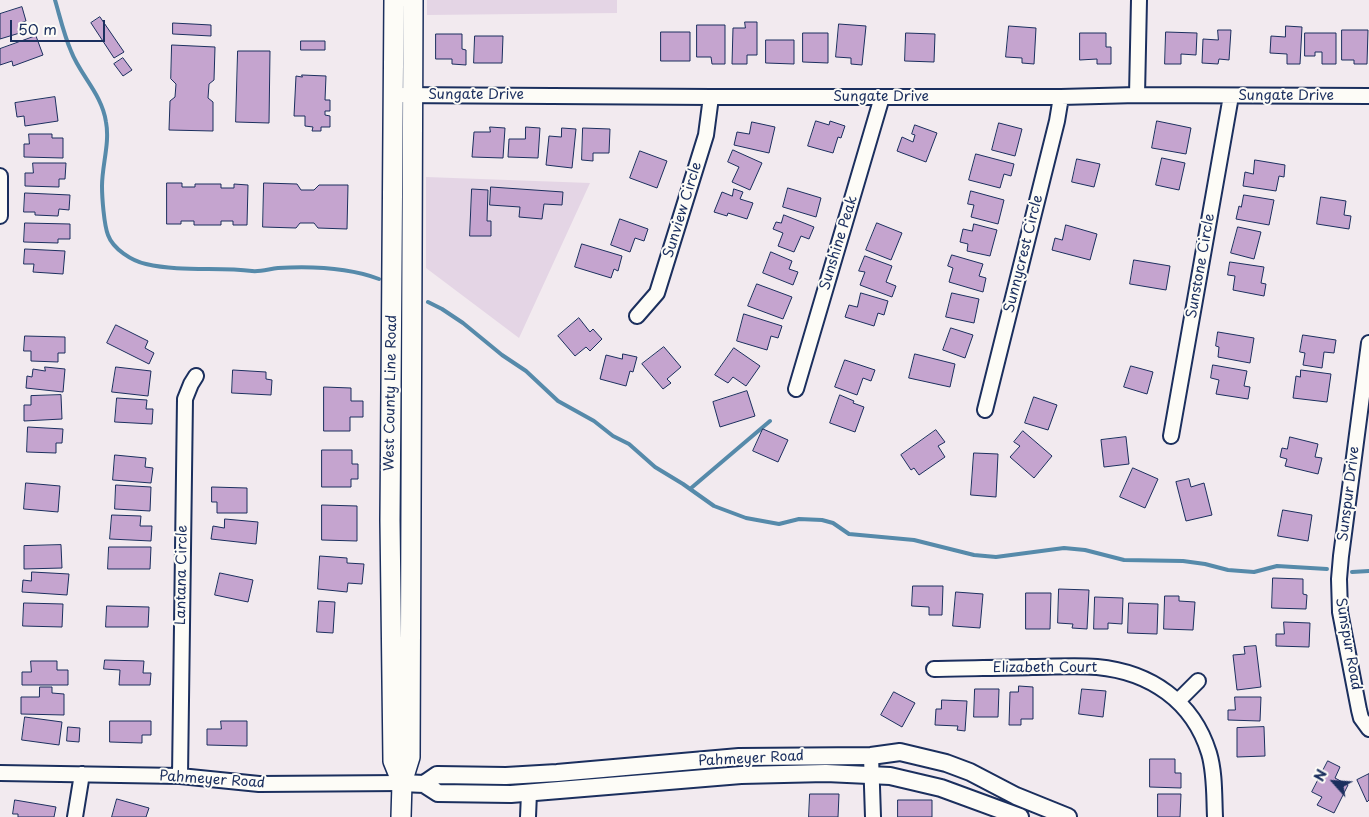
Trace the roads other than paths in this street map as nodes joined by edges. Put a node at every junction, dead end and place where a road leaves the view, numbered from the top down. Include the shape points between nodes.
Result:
1 (394, 0) edge
2 (413, 0) edge
3 (1138, 0) edge
4 (393, 95) junction
5 (413, 95) junction
6 (1137, 95) junction
7 (1231, 96) junction
8 (1369, 96) edge
9 (711, 97) junction
10 (882, 97) junction
11 (1061, 97) junction
12 (0, 176) edge
13 (0, 216) edge
14 (402, 248) junction
15 (637, 316) dead end
16 (1369, 343) edge
17 (196, 376) dead end
18 (796, 389) dead end
19 (985, 410) dead end
20 (1171, 436) dead end
21 (1341, 556) joint
22 (934, 669) dead end
23 (1198, 681) dead end
24 (1178, 701) junction
25 (1369, 729) edge
26 (871, 756) junction
27 (0, 773) edge
28 (82, 774) junction
29 (180, 776) junction
30 (872, 776) junction
31 (402, 783) junction
32 (424, 784) junction
33 (529, 793) junction
34 (1064, 816) edge
35 (75, 817) edge
36 (401, 817) edge
37 (528, 817) edge
38 (873, 817) edge
39 (1020, 817) edge
40 (1215, 817) edge

1 - 4 main road, West County Line Road
2 - 5 main road, West County Line Road
3 - 6 street
4 - 5 street, Sungate Drive
4 - 14 main road, West County Line Road
5 - 9 street, Sungate Drive
5 - 14 main road, West County Line Road
6 - 7 street, Sungate Drive
6 - 11 street, Sungate Drive
7 - 8 street, Sungate Drive
7 - 20 street, Sunstone Circle
9 - 10 street, Sungate Drive
9 - 15 street, Sunview Circle via 706,135 657,293
10 - 11 street, Sungate Drive
10 - 18 street, Sunshine Peak
11 - 19 street, Sunnycrest Circle
12 - 13 street
14 - 31 main road, West County Line Road via 410,757
16 - 21 street, Sunspur Drive
17 - 29 street, Lantana Circle via 185,399
21 - 25 street, Sunspur Road via 1340,612 1359,710
22 - 24 street, Elizabeth Court via 1096,666 1146,680 1166,690
23 - 24 street
24 - 40 street, Elizabeth Court via 1196,722 1210,754
26 - 30 street
26 - 32 street, Pahmeyer Road via 739,757 506,776 437,775
26 - 34 street, Pahmeyer Road via 900,752 946,763
27 - 28 street, Pahmeyer Road
28 - 29 street, Pahmeyer Road
28 - 35 street
29 - 31 street, Pahmeyer Road via 259,784
30 - 33 street, Pahmeyer Road via 810,773 742,775
30 - 38 street
30 - 39 street, Pahmeyer Road via 941,788
31 - 32 street, Pahmeyer Road
31 - 36 main road, West County Line Road
32 - 33 street, Pahmeyer Road via 438,793
33 - 37 street

